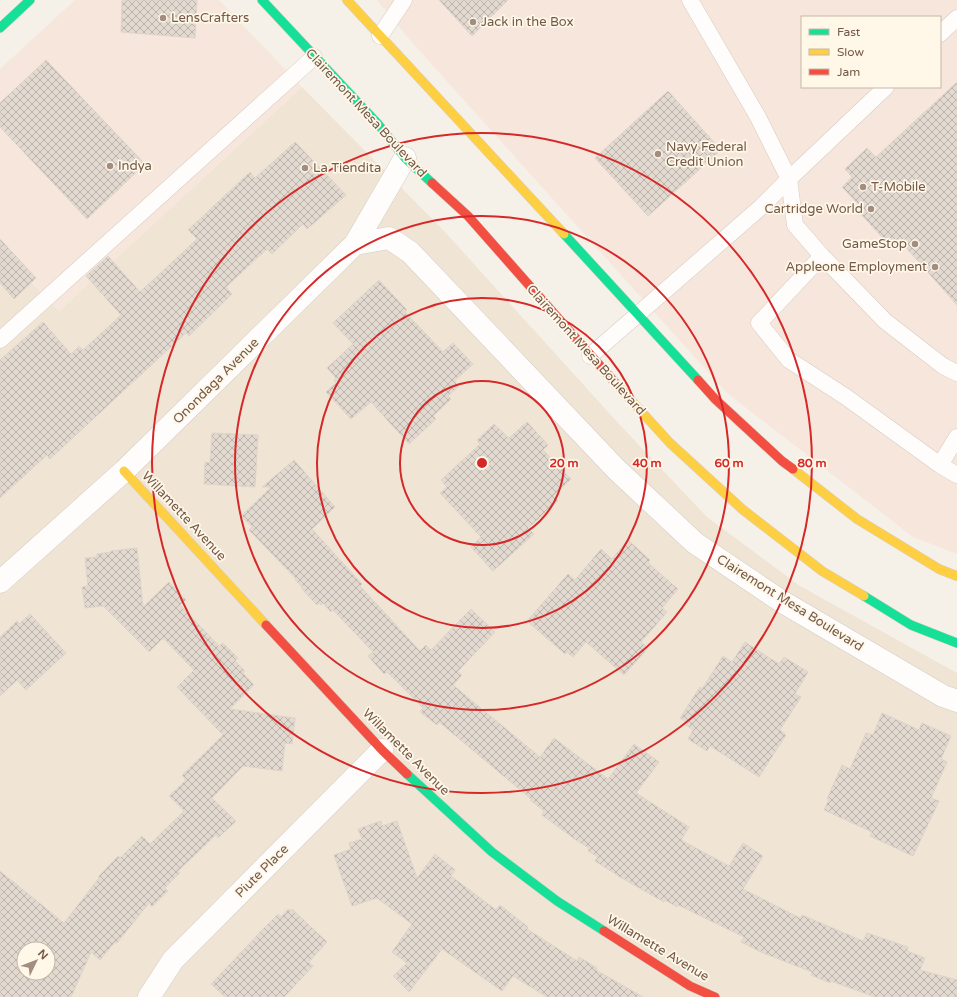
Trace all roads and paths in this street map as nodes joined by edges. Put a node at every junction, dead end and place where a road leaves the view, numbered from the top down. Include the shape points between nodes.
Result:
1 (30, 0) edge
2 (262, 0) edge
3 (347, 0) edge
4 (404, 0) edge
5 (690, 0) edge
6 (957, 18) edge
7 (0, 28) edge
8 (941, 33) edge
9 (380, 36) junction
10 (314, 57) junction
11 (885, 88) edge
12 (405, 158) junction
13 (789, 179) junction
14 (355, 244) junction
15 (822, 256) junction
16 (637, 314) junction
17 (0, 340) edge
18 (590, 356) junction
19 (957, 373) edge
20 (957, 436) edge
21 (940, 465) junction
22 (124, 471) junction
23 (957, 475) edge
24 (957, 576) edge
25 (0, 582) edge
26 (957, 644) edge
27 (957, 701) edge
28 (382, 750) junction
29 (149, 997) edge
30 (715, 997) edge

1 - 7 main road
2 - 10 main road, Clairemont Mesa Boulevard
3 - 9 main road
4 - 9 lane
5 - 13 lane via 758,118
6 - 8 lane
9 - 16 main road
10 - 12 main road, Clairemont Mesa Boulevard via 378,124
10 - 17 lane
11 - 13 lane
12 - 14 street, Onondaga Avenue
12 - 18 main road, Clairemont Mesa Boulevard via 468,216
13 - 15 lane via 795,225
13 - 16 lane
14 - 22 street, Onondaga Avenue
14 - 27 street, Clairemont Mesa Boulevard via 389,238 410,252 616,469 695,543 781,601 943,696
15 - 19 lane via 885,321 943,366
15 - 21 lane via 759,323 789,360 846,397
16 - 18 lane
16 - 24 main road via 715,399 782,461 857,520 939,569
18 - 26 main road, Clairemont Mesa Boulevard via 670,443 742,509 822,571 911,625
20 - 21 lane
21 - 23 lane
22 - 25 street, Onondaga Avenue
22 - 28 main road, Willamette Avenue
28 - 29 street, Piute Place via 174,960
28 - 30 main road, Willamette Avenue via 492,852 557,901 690,986

